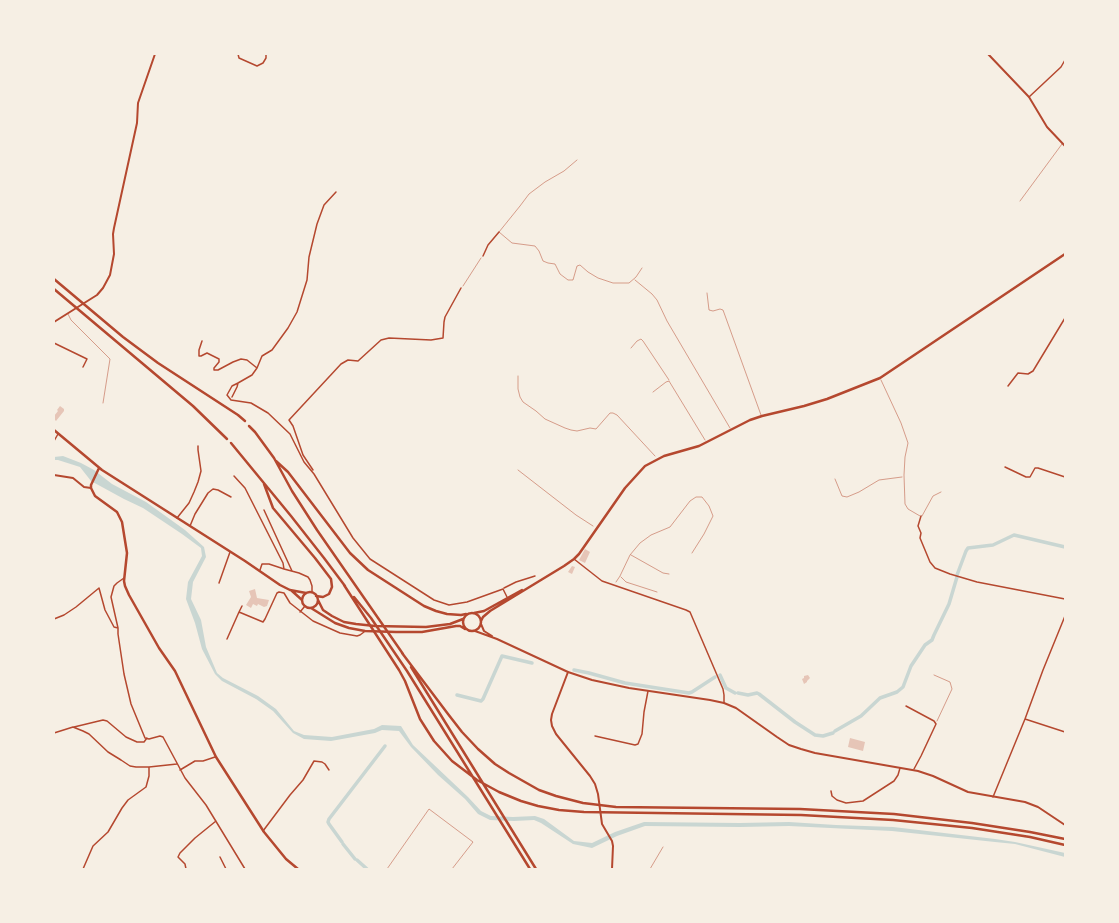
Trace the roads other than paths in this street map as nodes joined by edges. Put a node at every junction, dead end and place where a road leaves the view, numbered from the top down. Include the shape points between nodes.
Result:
1 (155, 54) edge
2 (238, 54) edge
3 (266, 54) edge
4 (988, 54) edge
5 (1065, 60) edge
6 (1028, 98) junction
7 (1062, 143) junction
8 (1065, 146) edge
9 (577, 160) dead end
10 (336, 192) dead end
11 (1020, 201) dead end
12 (499, 232) junction
13 (1065, 254) edge
14 (483, 256) road end
15 (642, 268) dead end
16 (54, 279) edge
17 (634, 279) junction
18 (461, 288) road end
19 (54, 289) edge
20 (707, 293) dead end
21 (68, 313) junction
22 (1065, 318) edge
23 (54, 322) edge
24 (202, 341) dead end
25 (54, 343) edge
26 (83, 367) dead end
27 (257, 368) junction
28 (880, 378) junction
29 (238, 383) junction
30 (1008, 386) dead end
31 (232, 397) dead end
32 (103, 403) dead end
33 (762, 416) junction
34 (244, 421) dead end
35 (249, 426) dead end
36 (54, 430) edge
37 (731, 430) junction
38 (59, 434) junction
39 (227, 439) dead end
40 (54, 441) edge
41 (231, 443) dead end
42 (198, 446) dead end
43 (274, 458) junction
44 (1005, 467) dead end
45 (99, 470) junction
46 (314, 474) junction
47 (54, 475) edge
48 (234, 476) dead end
49 (1065, 477) edge
50 (263, 481) junction
51 (91, 486) junction
52 (941, 492) dead end
53 (231, 497) dead end
54 (264, 510) dead end
55 (921, 516) junction
56 (177, 518) junction
57 (190, 526) junction
58 (230, 552) junction
59 (574, 559) junction
60 (284, 569) junction
61 (292, 571) junction
62 (260, 572) junction
63 (535, 576) dead end
64 (124, 578) junction
65 (219, 583) dead end
66 (537, 583) junction
67 (344, 585) junction
68 (503, 589) junction
69 (290, 590) junction
70 (312, 592) junction
71 (306, 593) junction
72 (316, 596) junction
73 (507, 597) junction
74 (1065, 599) edge
75 (302, 600) junction
76 (318, 600) junction
77 (242, 606) dead end
78 (305, 606) junction
79 (311, 608) junction
80 (239, 612) junction
81 (300, 612) junction
82 (474, 613) junction
83 (466, 614) junction
84 (1065, 616) edge
85 (54, 619) edge
86 (463, 619) junction
87 (1064, 621) edge
88 (481, 622) junction
89 (118, 628) junction
90 (465, 629) junction
91 (365, 631) junction
92 (475, 631) junction
93 (226, 639) dead end
94 (497, 639) junction
95 (402, 653) junction
96 (568, 672) junction
97 (648, 691) junction
98 (724, 703) junction
99 (906, 706) dead end
100 (1025, 719) junction
101 (73, 727) junction
102 (1065, 732) edge
103 (54, 733) edge
104 (595, 736) dead end
105 (147, 738) junction
106 (216, 757) junction
107 (176, 764) junction
108 (150, 767) junction
109 (900, 768) junction
110 (180, 770) junction
111 (329, 770) dead end
112 (913, 770) junction
113 (831, 791) dead end
114 (993, 797) junction
115 (216, 821) junction
116 (1065, 825) edge
117 (263, 831) junction
118 (1065, 839) edge
119 (1065, 845) edge
120 (663, 847) dead end
121 (220, 857) dead end
122 (83, 869) edge
123 (186, 869) edge
124 (226, 869) edge
125 (245, 869) edge
126 (298, 869) edge
127 (387, 869) edge
128 (452, 869) edge
129 (530, 869) edge
130 (536, 869) edge
131 (612, 869) edge
132 (650, 869) edge

1 - 21 street via 138,103 137,123 113,234 114,254 110,275 104,288 97,295
2 - 3 street via 239,58 257,66 263,63
4 - 6 street
5 - 6 street via 1061,67
6 - 7 street via 1047,127
7 - 8 street
7 - 11 lane
9 - 12 lane via 529,194
10 - 27 street via 324,205 317,224 307,280 297,312 272,350 262,356
12 - 14 street
12 - 17 lane via 512,242 535,246 543,260 548,264 555,264 560,274 568,280 573,280 577,266 580,265 598,278 613,283 628,283
13 - 28 main road
15 - 17 lane
16 - 34 main road via 152,359
17 - 37 lane via 657,300 673,333
18 - 46 street via 444,322 443,338 381,340 358,361 348,360 341,364 289,420
19 - 39 main road via 194,406
20 - 33 lane via 709,310 723,310
21 - 23 street
21 - 32 lane via 71,320 110,359
22 - 30 street via 1033,371 1028,374 1018,373
24 - 27 street via 199,356 207,353 219,359 214,370 241,359 247,360
25 - 26 street via 87,359
27 - 29 street via 252,375
28 - 33 main road via 827,399
28 - 55 lane via 908,443 904,477 905,504 908,509
29 - 31 street
29 - 46 street via 232,386 227,395 231,400 251,403 268,413 290,434 304,462
33 - 37 main road
35 - 43 main road
36 - 38 main road
37 - 59 main road via 693,448 657,459 640,470
38 - 40 street
38 - 45 main road
41 - 50 main road
42 - 56 street via 201,471 198,482 189,503
43 - 83 main road via 288,472 350,552 368,570 424,606 447,614
43 - 95 main road via 316,530
44 - 49 street via 1026,477 1030,477 1035,468
45 - 51 main road
45 - 56 main road
46 - 68 street via 353,538 370,558 434,600 449,605 467,602
47 - 51 street via 73,478 84,487
48 - 60 street via 245,488
50 - 67 main road
50 - 72 main road via 273,508 316,558 330,579 332,587 329,594 323,597
51 - 64 main road via 95,496 117,512 123,526 127,553
52 - 55 lane via 934,496
53 - 57 street via 213,489 208,493
54 - 61 street
55 - 74 street via 918,526 920,538 935,568 977,582
56 - 57 main road
57 - 58 main road
58 - 62 main road
58 - 65 street
59 - 66 main road
59 - 98 street via 602,581 690,612 722,689
60 - 61 street
60 - 62 street via 262,564
61 - 70 street via 308,577
62 - 69 main road
63 - 68 street
64 - 89 street via 114,586 111,598
64 - 106 main road via 129,594 174,671
66 - 73 main road
66 - 88 main road via 490,611
67 - 119 main road via 405,681 420,719 434,742 458,766 477,780 521,801 574,811 610,813 893,820 972,828
67 - 129 main road via 370,618 422,695
68 - 73 street
69 - 71 main road
69 - 75 main road
70 - 71 main road
70 - 72 main road
71 - 75 main road
72 - 76 main road
73 - 82 main road via 484,611
75 - 78 main road
76 - 79 main road
76 - 86 main road via 322,610 344,622 356,624 426,627 450,624
77 - 80 street
78 - 79 main road
78 - 81 street
79 - 91 main road via 335,623
80 - 81 street via 263,622 279,592 284,593
80 - 93 street
81 - 91 street via 340,633 357,636
82 - 83 main road
82 - 88 main road via 480,617
83 - 86 main road
84 - 87 street
85 - 89 street via 76,607 99,588 105,610 114,627
86 - 90 main road
87 - 100 street
88 - 92 main road
88 - 94 street via 484,630
89 - 105 street via 131,704
90 - 91 main road via 456,626 422,632
90 - 92 main road
92 - 94 street
94 - 96 street
95 - 118 main road via 478,749 509,773 539,790 556,796 583,803 616,807 894,814 972,822
95 - 130 main road
96 - 97 street via 604,683
96 - 131 street via 552,714 552,726 595,784 602,824 613,846
97 - 98 street
97 - 104 street via 642,734 638,744
98 - 109 street via 736,708 788,745 815,753
99 - 112 street via 936,724
100 - 102 street
100 - 114 street
101 - 103 street
101 - 105 street via 103,720 137,742 144,742
101 - 108 street via 88,734 108,752 130,766
105 - 107 street via 163,737
106 - 110 street via 195,761
106 - 117 main road
107 - 108 street
107 - 110 street
108 - 122 street via 146,787 122,808 108,832 93,846
109 - 112 street
109 - 113 street via 894,781 864,801 846,803 837,800
110 - 115 street
111 - 117 street via 322,762 314,761
112 - 114 street via 968,792
114 - 116 street via 1031,804
115 - 123 street via 180,853 178,857
115 - 125 street
117 - 126 main road via 286,859
120 - 132 lane
121 - 124 street
127 - 128 lane via 429,809 473,842

